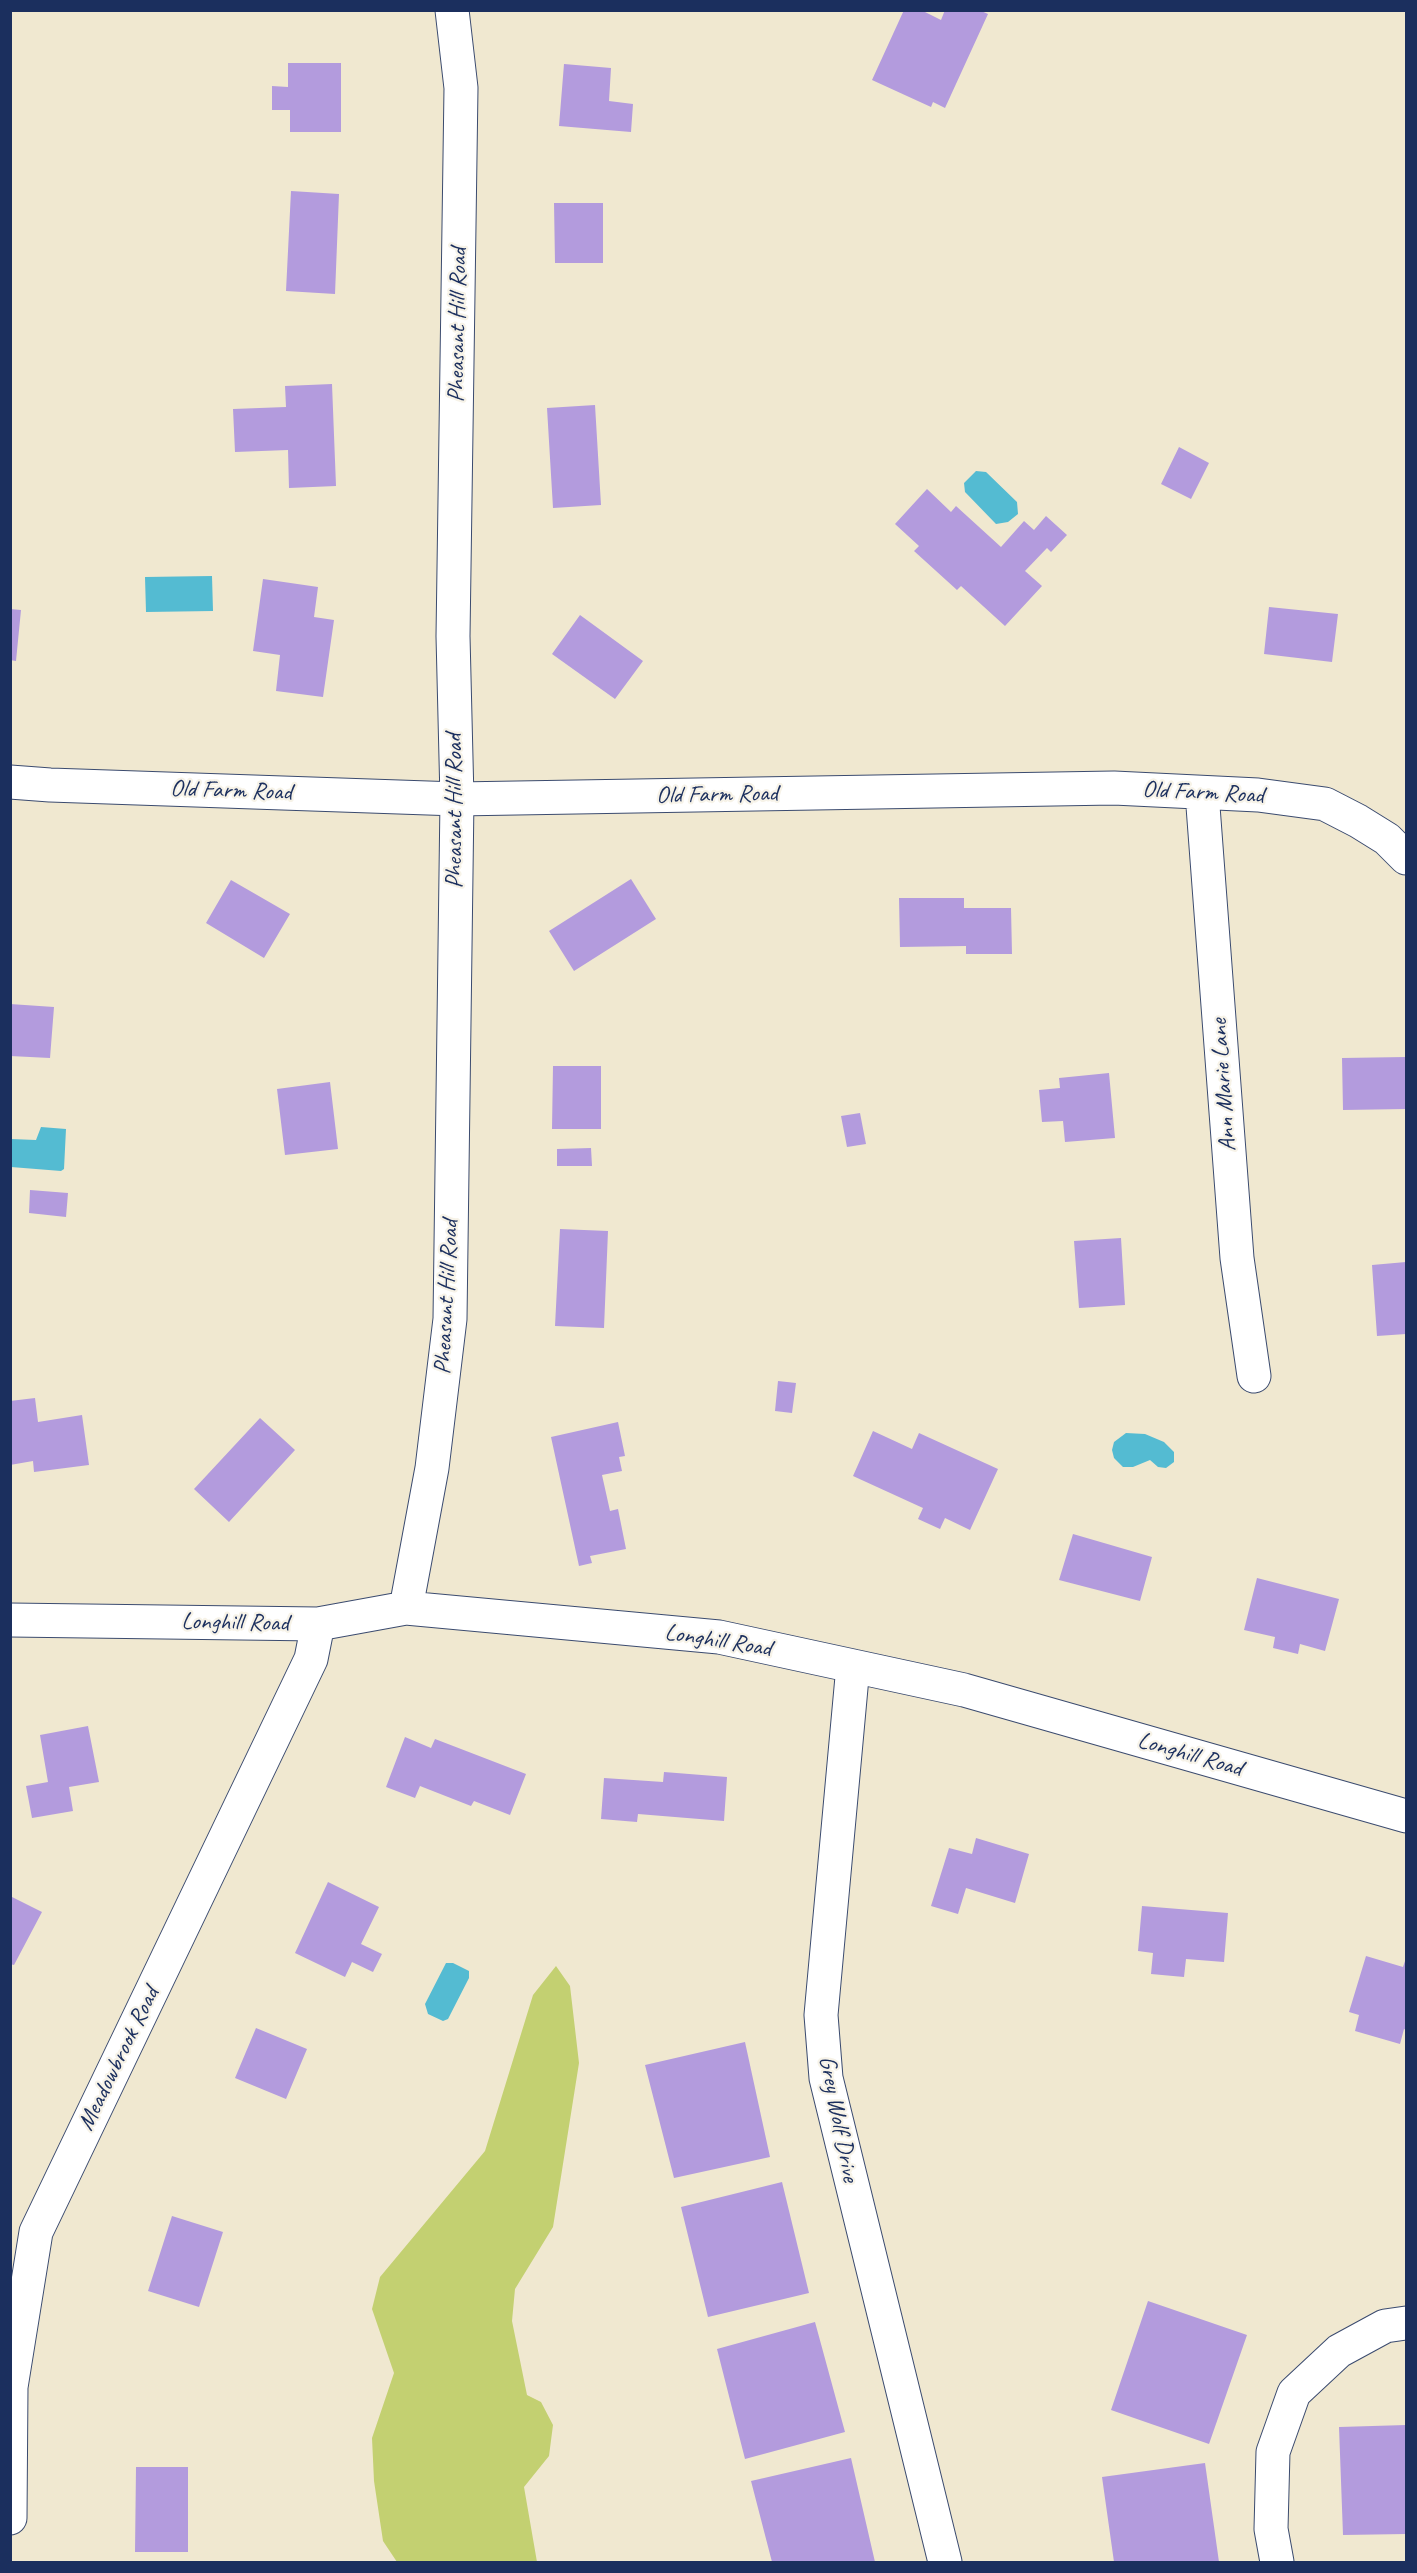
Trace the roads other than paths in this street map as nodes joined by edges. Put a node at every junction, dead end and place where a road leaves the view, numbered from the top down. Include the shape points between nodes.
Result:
1 (452, 10) edge
2 (10, 782) edge
3 (1202, 793) junction
4 (457, 799) junction
5 (1407, 858) edge
6 (1254, 1376) dead end
7 (406, 1608) junction
8 (10, 1620) edge
9 (318, 1624) junction
10 (853, 1666) junction
11 (1407, 1816) edge
12 (19, 2273) edge
13 (1407, 2324) edge
14 (10, 2518) edge
15 (945, 2562) edge
16 (1276, 2562) edge

1 - 4 street, Pheasant Hill Road via 461,88 453,636
2 - 4 street, Old Farm Road
3 - 4 street, Old Farm Road via 1114,788
3 - 5 street, Old Farm Road via 1325,804 1387,839
3 - 6 street, Ann Marie Lane via 1237,1258
4 - 7 street, Pheasant Hill Road via 450,1319 432,1468
7 - 9 street, Longhill Road
7 - 10 street, Longhill Road via 719,1637
8 - 9 street, Longhill Road
9 - 12 street, Meadowbrook Road via 311,1659
10 - 11 street, Longhill Road via 964,1690
10 - 15 street, Grey Wolf Drive via 821,2015 826,2078
12 - 14 street, Meadowbrook Road via 11,2387
13 - 16 street via 1385,2326 1339,2351 1294,2393 1273,2452 1271,2529

